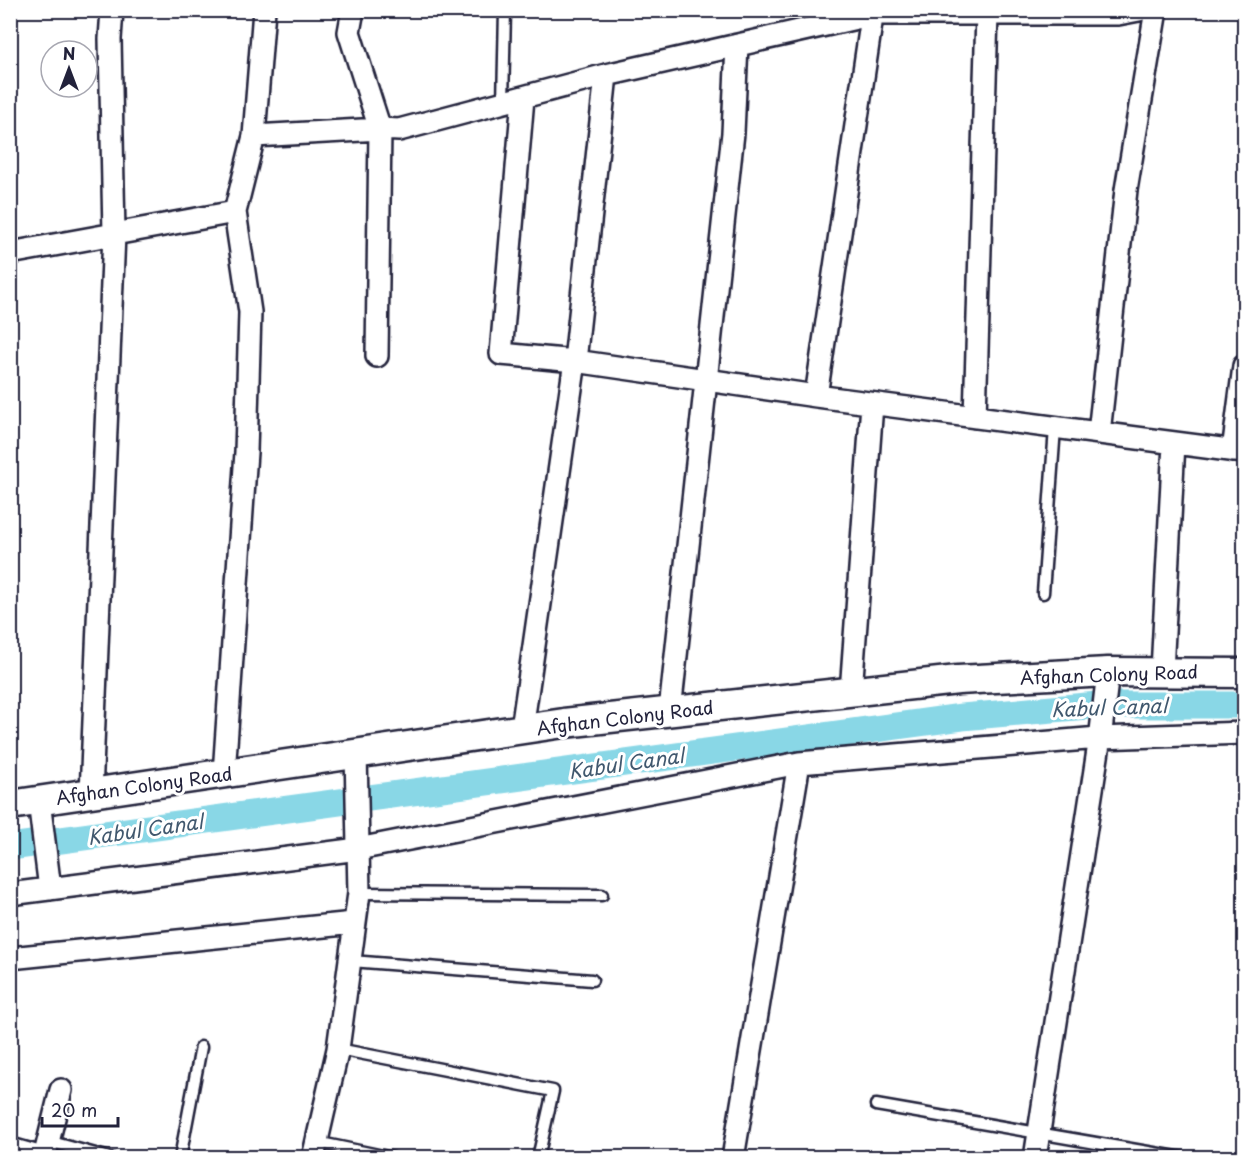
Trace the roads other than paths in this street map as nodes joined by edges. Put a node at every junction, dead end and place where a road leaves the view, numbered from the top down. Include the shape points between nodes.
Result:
1 (112, 10) edge
2 (264, 10) edge
3 (353, 10) edge
4 (505, 10) edge
5 (1139, 10) edge
6 (1156, 10) edge
7 (874, 12) edge
8 (987, 14) junction
9 (737, 45) junction
10 (606, 75) junction
11 (523, 98) junction
12 (503, 103) junction
13 (380, 129) junction
14 (254, 136) junction
15 (235, 212) junction
16 (114, 234) junction
17 (10, 253) edge
18 (377, 356) dead end
19 (575, 361) junction
20 (1245, 366) edge
21 (706, 380) junction
22 (816, 396) junction
23 (872, 404) junction
24 (975, 417) junction
25 (1055, 428) junction
26 (1100, 433) junction
27 (1174, 443) junction
28 (1239, 452) edge
29 (1043, 593) dead end
30 (1162, 671) junction
31 (1245, 673) edge
32 (1107, 677) junction
33 (851, 692) junction
34 (670, 711) junction
35 (522, 729) junction
36 (1245, 733) edge
37 (1100, 735) junction
38 (357, 763) junction
39 (799, 763) junction
40 (224, 774) junction
41 (91, 794) junction
42 (39, 801) junction
43 (10, 805) edge
44 (358, 843) junction
45 (50, 889) junction
46 (359, 893) junction
47 (10, 894) edge
48 (602, 895) dead end
49 (354, 923) junction
50 (10, 958) edge
51 (351, 961) junction
52 (592, 980) dead end
53 (201, 1047) dead end
54 (338, 1049) junction
55 (61, 1090) dead end
56 (876, 1105) dead end
57 (1039, 1134) junction
58 (10, 1143) edge
59 (46, 1150) edge
60 (314, 1150) edge
61 (110, 1158) edge
62 (180, 1158) edge
63 (393, 1158) edge
64 (538, 1158) edge
65 (733, 1158) edge
66 (1035, 1158) edge
67 (1183, 1158) edge

1 - 16 street
2 - 14 street
3 - 13 street via 349,32
4 - 12 lane
5 - 8 street via 1118,14
6 - 26 street via 1126,190
7 - 8 street
7 - 9 street
7 - 22 street
8 - 24 street
9 - 10 street
9 - 21 street via 733,134
10 - 11 street
10 - 19 street
11 - 12 street
11 - 19 street via 501,354
12 - 13 street via 399,130
13 - 14 street
13 - 18 street
14 - 15 street
15 - 16 street
15 - 40 street via 250,312 246,452
16 - 17 street
16 - 41 street
19 - 21 street
19 - 35 street
20 - 28 street
21 - 22 street
21 - 34 street
22 - 23 street
23 - 24 street
23 - 33 street
24 - 25 street
25 - 26 street
25 - 29 lane
26 - 27 street
27 - 28 street
27 - 30 street
30 - 31 main road, Afghan Colony Road
30 - 32 main road, Afghan Colony Road
32 - 33 main road, Afghan Colony Road via 958,680
32 - 37 street
33 - 34 main road, Afghan Colony Road
34 - 35 main road, Afghan Colony Road
35 - 38 main road, Afghan Colony Road
36 - 37 street
37 - 39 street
37 - 57 street
38 - 40 main road, Afghan Colony Road
38 - 44 street
39 - 44 street
39 - 65 street
40 - 41 main road, Afghan Colony Road
41 - 42 main road, Afghan Colony Road
42 - 43 main road, Afghan Colony Road
42 - 45 street
44 - 45 street
44 - 46 street
45 - 47 street
46 - 48 lane
46 - 49 street
49 - 50 street
49 - 51 street
51 - 52 lane
51 - 54 street
53 - 62 lane
54 - 60 street
54 - 64 lane via 553,1091
55 - 59 street
56 - 57 lane
57 - 66 street
57 - 67 lane
58 - 59 lane
59 - 61 lane
60 - 63 lane

